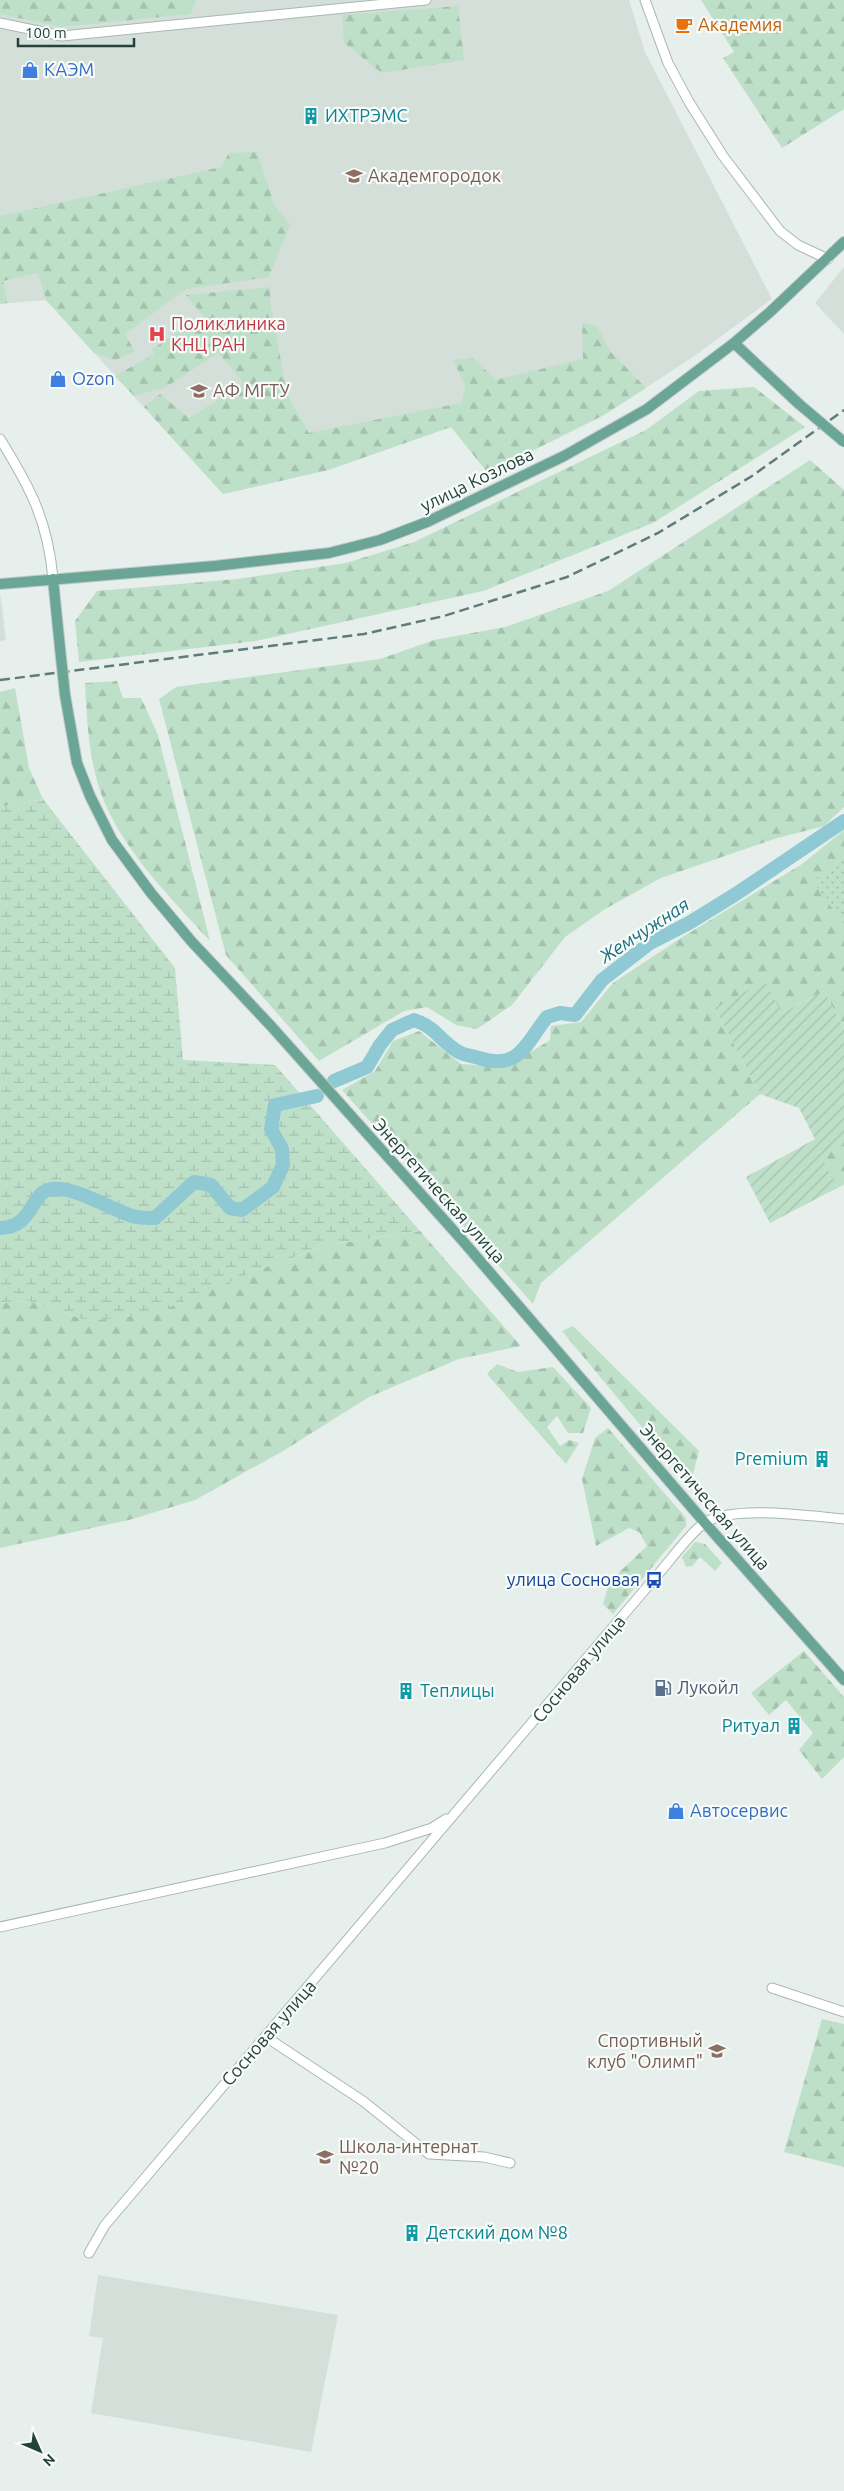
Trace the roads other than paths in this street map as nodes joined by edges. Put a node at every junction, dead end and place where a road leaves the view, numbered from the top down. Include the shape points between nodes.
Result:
1 (426, 0) edge
2 (645, 0) edge
3 (0, 23) edge
4 (844, 242) edge
5 (828, 259) junction
6 (734, 343) junction
7 (0, 439) edge
8 (844, 442) edge
9 (53, 579) junction
10 (0, 584) edge
11 (844, 1519) edge
12 (705, 1523) junction
13 (844, 1680) edge
14 (453, 1815) junction
15 (0, 1926) edge
16 (772, 1988) dead end
17 (844, 2012) edge
18 (266, 2037) junction
19 (510, 2163) dead end
20 (89, 2253) dead end

1 - 3 street via 62,36
2 - 5 street via 668,63 724,156 780,231 798,245
4 - 5 main road, улица Козлова
5 - 6 main road, улица Козлова
6 - 8 main road, bridge
6 - 9 main road, улица Козлова via 647,409 603,435 494,491 380,540 329,553
7 - 9 street via 35,500 51,557
9 - 10 main road, улица Козлова
9 - 12 main road, Энергетическая улица, bridge via 77,763 112,840 192,942 468,1247
11 - 12 street via 778,1513 721,1516
12 - 13 main road, Энергетическая улица
12 - 14 street, Сосновая улица
14 - 15 street, Сосновая улица via 432,1828 385,1844
14 - 18 street, Сосновая улица
16 - 17 street
18 - 19 street via 363,2101 429,2154 484,2157
18 - 20 street, Сосновая улица via 105,2225

